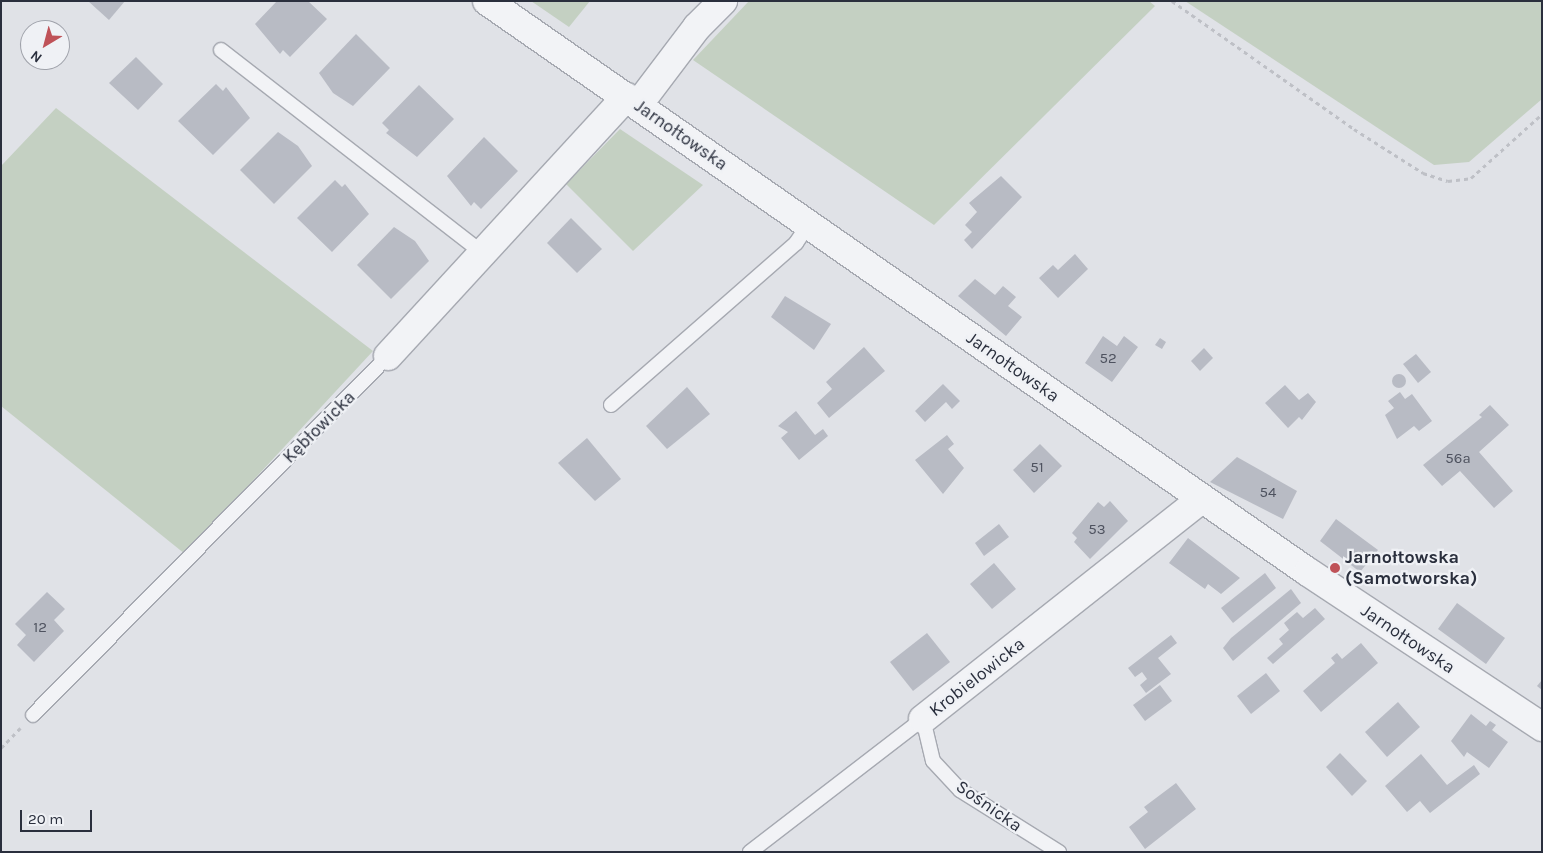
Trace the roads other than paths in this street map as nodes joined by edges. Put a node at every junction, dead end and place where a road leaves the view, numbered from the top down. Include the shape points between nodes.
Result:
1 (487, 1) edge
2 (723, 1) edge
3 (221, 50) dead end
4 (632, 101) junction
5 (809, 224) junction
6 (481, 252) junction
7 (388, 356) joint
8 (611, 405) dead end
9 (1202, 499) junction
10 (33, 715) road end
11 (923, 719) junction
12 (1542, 727) edge
13 (750, 852) edge
14 (1059, 852) edge

1 - 4 street, Jarnołtowska
2 - 4 street, Kębłowicka
3 - 6 lane
4 - 5 street, Jarnołtowska
4 - 6 street, Kębłowicka
5 - 8 lane via 796,244
5 - 9 street, Jarnołtowska
6 - 7 street, Kębłowicka
7 - 10 lane, Kębłowicka
9 - 11 street, Krobielowicka
9 - 12 street, Jarnołtowska
11 - 13 lane, Krobielowicka
11 - 14 lane, Sośnicka via 933,761 960,790

